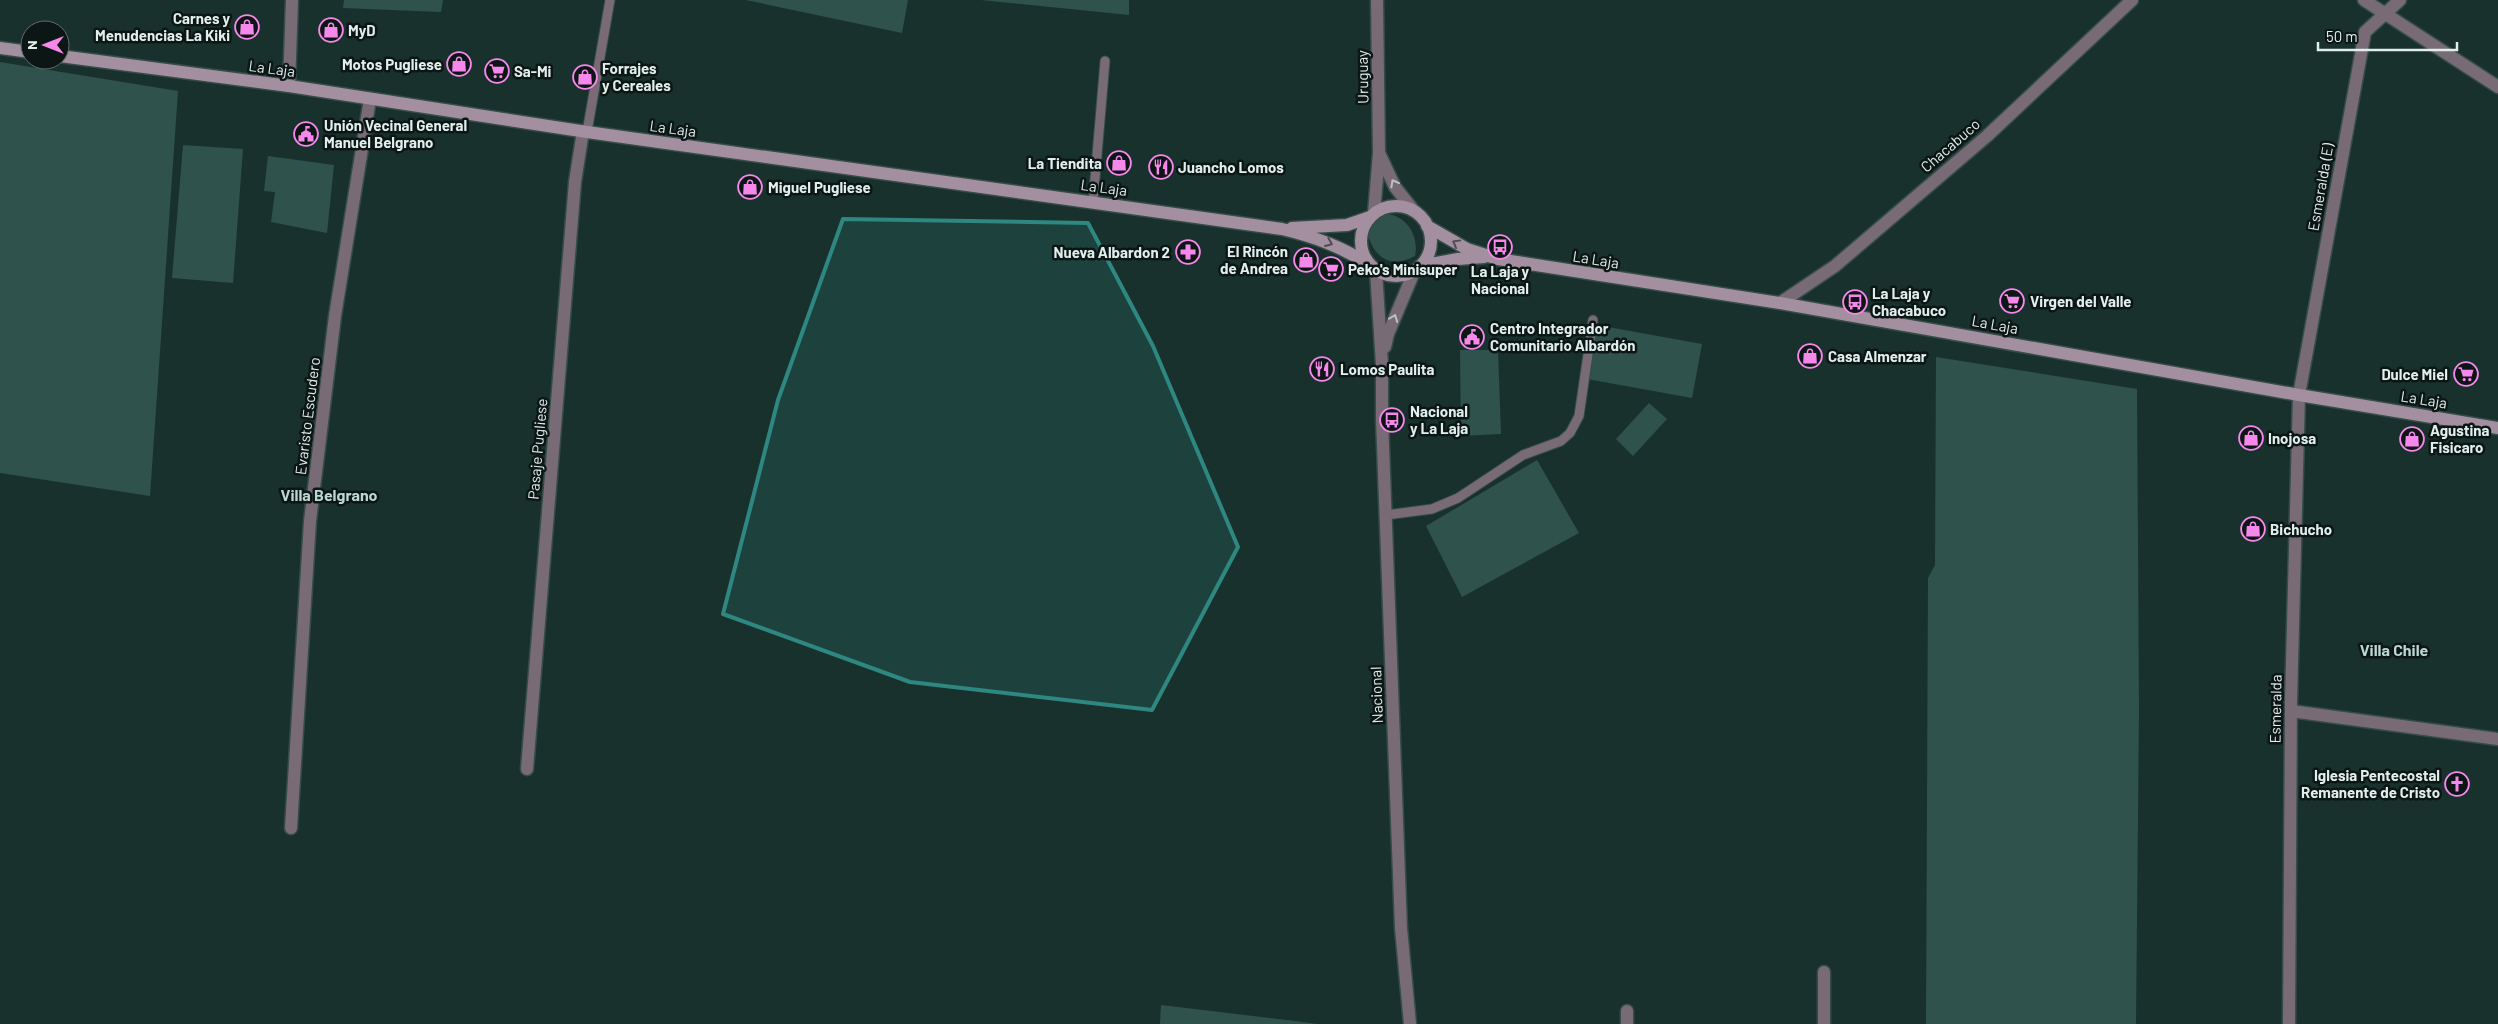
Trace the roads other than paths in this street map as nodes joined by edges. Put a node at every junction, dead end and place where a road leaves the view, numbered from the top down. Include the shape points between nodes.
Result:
1 (292, 0) edge
2 (610, 0) edge
3 (1377, 0) edge
4 (2132, 0) edge
5 (2364, 0) edge
6 (2400, 0) edge
7 (2385, 13) junction
8 (0, 48) edge
9 (20, 51) edge
10 (70, 57) edge
11 (1105, 61) dead end
12 (289, 86) junction
13 (2498, 87) edge
14 (370, 99) junction
15 (585, 132) junction
16 (1379, 153) junction
17 (1093, 202) junction
18 (1414, 211) junction
19 (1372, 215) junction
20 (1427, 226) junction
21 (1282, 229) junction
22 (1487, 257) junction
23 (1374, 269) junction
24 (1417, 269) junction
25 (1780, 303) junction
26 (1594, 320) dead end
27 (1382, 365) junction
28 (2298, 395) junction
29 (2498, 428) edge
30 (1386, 516) junction
31 (2291, 711) junction
32 (2498, 739) edge
33 (527, 769) dead end
34 (291, 828) dead end
35 (1824, 972) dead end
36 (1410, 1024) edge
37 (1824, 1024) edge
38 (2289, 1024) edge

1 - 12 street
2 - 15 lane
3 - 16 street, Uruguay
4 - 25 street, Chacabuco via 1987,136 1835,266
5 - 7 street
6 - 7 street, Esmeralda (E)
7 - 13 street
7 - 28 street, Esmeralda (E) via 2365,32
8 - 9 main road
10 - 12 main road, La Laja
11 - 17 lane
12 - 14 main road, La Laja
14 - 15 main road, La Laja
14 - 34 street, Evaristo Escudero via 335,316 310,521
15 - 17 main road, La Laja
15 - 33 street, Pasaje Pugliese via 575,182
18 -> 16 street, Uruguay via 1395,187
16 - 19 street, Uruguay
17 - 21 main road, La Laja
18 - 19 main road via 1401,206 1387,207
18 - 20 main road
19 - 21 main road, La Laja via 1347,225
19 - 23 main road via 1361,233 1362,251
22 -> 20 main road, La Laja
20 - 24 main road via 1431,240 1428,254
21 -> 23 main road, La Laja via 1318,238 1347,250
22 - 24 main road, La Laja via 1458,259
22 - 25 main road, La Laja
23 - 24 main road via 1395,276
23 - 27 street, Nacional
27 -> 24 street, Nacional via 1388,334
25 - 28 main road, La Laja
26 - 30 lane via 1579,416 1562,441 1523,455 1458,498 1432,509
27 - 30 street, Nacional
28 - 29 main road, La Laja
28 - 31 street, Esmeralda
30 - 36 street, Nacional via 1401,928
31 - 32 street
31 - 38 street, Esmeralda
35 - 37 street

